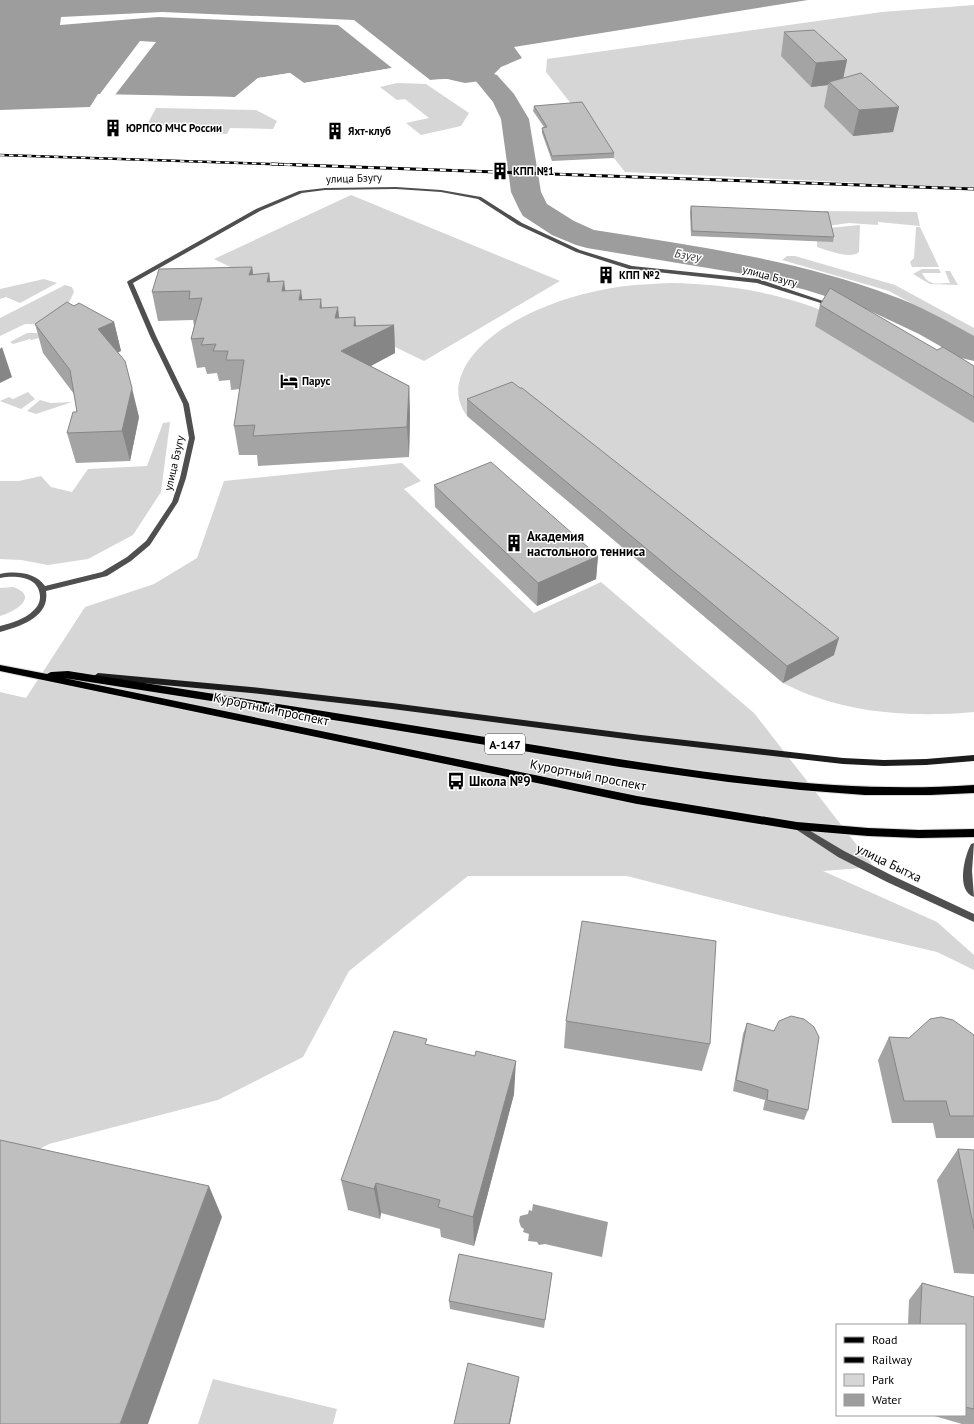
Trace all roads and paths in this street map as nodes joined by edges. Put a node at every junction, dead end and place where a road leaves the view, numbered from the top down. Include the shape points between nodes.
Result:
1 (837, 307) edge
2 (0, 576) edge
3 (43, 589) junction
4 (0, 629) edge
5 (0, 668) edge
6 (68, 674) junction
7 (37, 675) junction
8 (974, 758) edge
9 (974, 788) edge
10 (797, 826) junction
11 (974, 833) edge
12 (974, 847) edge
13 (974, 893) edge
14 (974, 918) edge

1 - 3 street, улица Бзугу via 758,281 631,268 571,248 520,224 479,198 463,194 359,187 301,192 258,210 130,282 186,404 192,438 183,478 175,502 152,538 129,559 104,574
2 - 3 street via 24,576 39,583
3 - 4 street via 42,603 31,617
5 - 7 main road, Курортный проспект / А-147
6 - 7 main road, Курортный проспект / А-147
6 - 8 main road, А-147 via 251,690 843,761 919,762
6 - 9 main road, Курортный проспект / А-147 via 750,782 848,790 950,791
7 - 10 main road, Курортный проспект / А-147 via 637,800
10 - 11 main road, Курортный проспект / А-147 via 868,832
10 - 14 street, улица Бытха via 841,854
12 - 13 street via 968,865 968,886

